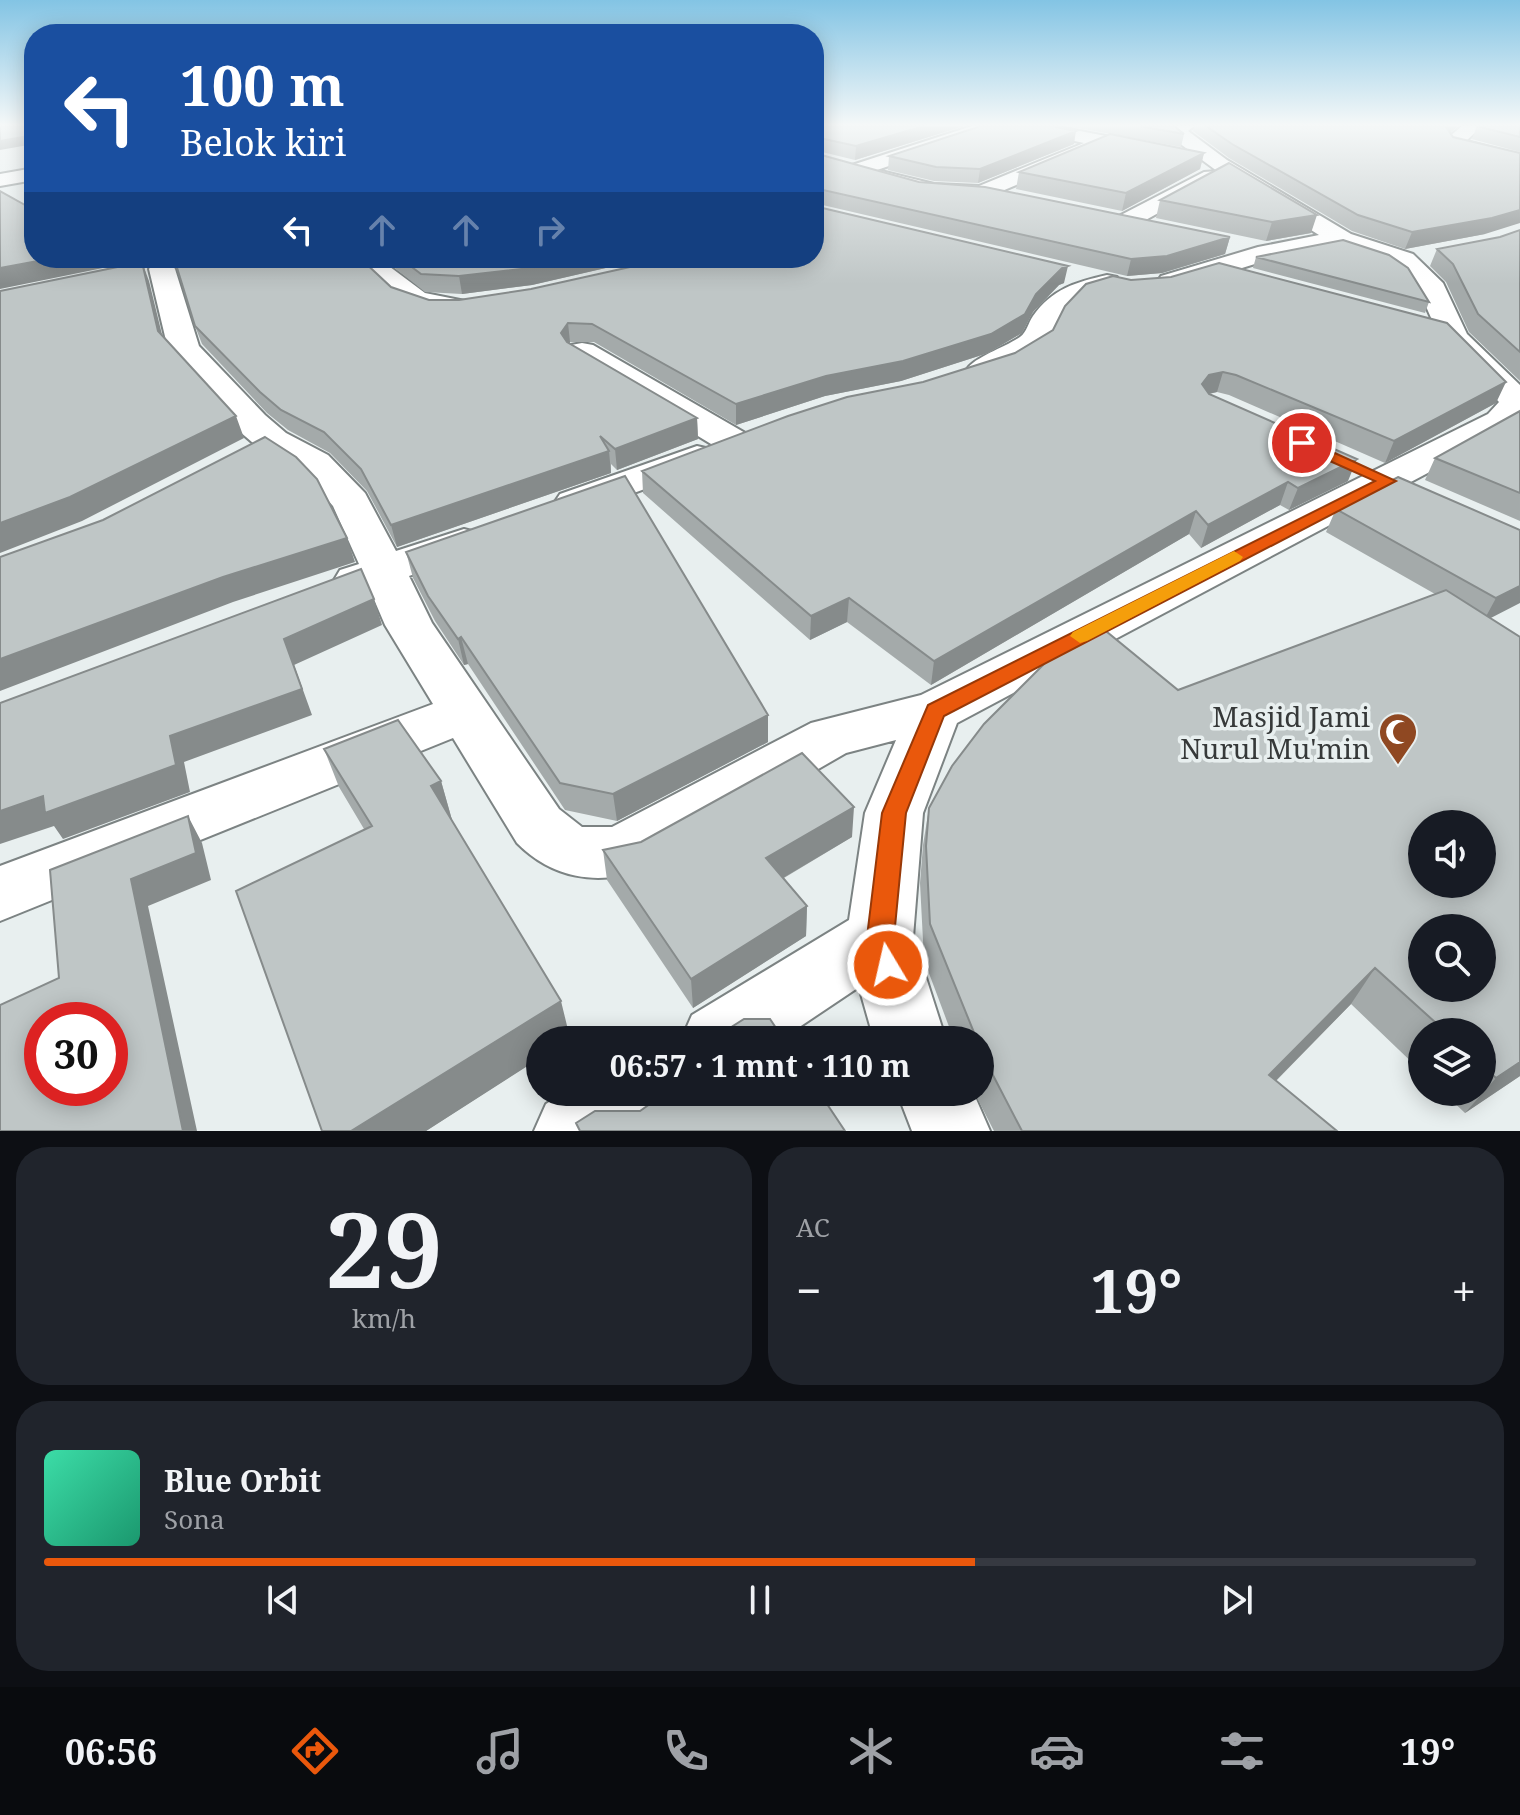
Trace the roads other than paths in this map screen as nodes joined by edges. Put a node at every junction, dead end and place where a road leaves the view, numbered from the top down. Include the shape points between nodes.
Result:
1 (885, 179) edge
2 (1017, 179) edge
3 (1201, 179) edge
4 (1239, 179) edge
5 (983, 192) junction
6 (1025, 201) edge
7 (1096, 216) edge
8 (1125, 222) junction
9 (1168, 231) edge
10 (1342, 239) junction
11 (1225, 243) edge
12 (1267, 252) junction
13 (162, 268) dead end
14 (374, 268) edge
15 (1213, 269) junction
16 (1061, 272) edge
17 (1258, 281) edge
18 (1131, 286) junction
19 (486, 303) edge
20 (582, 352) edge
21 (944, 382) edge
22 (273, 441) junction
23 (1345, 462) edge
24 (231, 463) edge
25 (1408, 490) junction
26 (384, 570) junction
27 (313, 594) edge
28 (467, 711) junction
29 (935, 711) junction
30 (0, 894) edge
31 (880, 937) junction
32 (739, 1026) edge
33 (904, 1026) edge
34 (613, 1106) edge
35 (940, 1106) edge
36 (573, 1131) edge
37 (951, 1131) edge

1 - 5 street via 932,193
2 - 5 street
3 - 8 street
4 - 10 street
5 - 6 street
7 - 8 street
8 - 9 street
10 - 12 street
10 - 25 street via 1417,258 1429,283 1436,329 1517,401 1501,422
11 - 12 street
12 - 15 street
13 - 22 street via 184,349
14 - 19 street via 416,302 441,308
15 - 17 street
15 - 18 street
16 - 18 street
18 - 21 street via 1071,293 1045,320 1037,340 1000,363
20 - 26 street via 754,434
22 - 24 street
22 - 26 street via 315,463 351,502
23 - 25 street
25 - 29 street via 1262,542
26 - 27 street
26 - 28 street via 409,625
28 - 29 street via 538,826 555,843 586,856 621,852 830,737
28 - 30 street
29 - 31 street via 894,813
31 - 32 street
31 - 33 street
34 - 36 street
35 - 37 street

